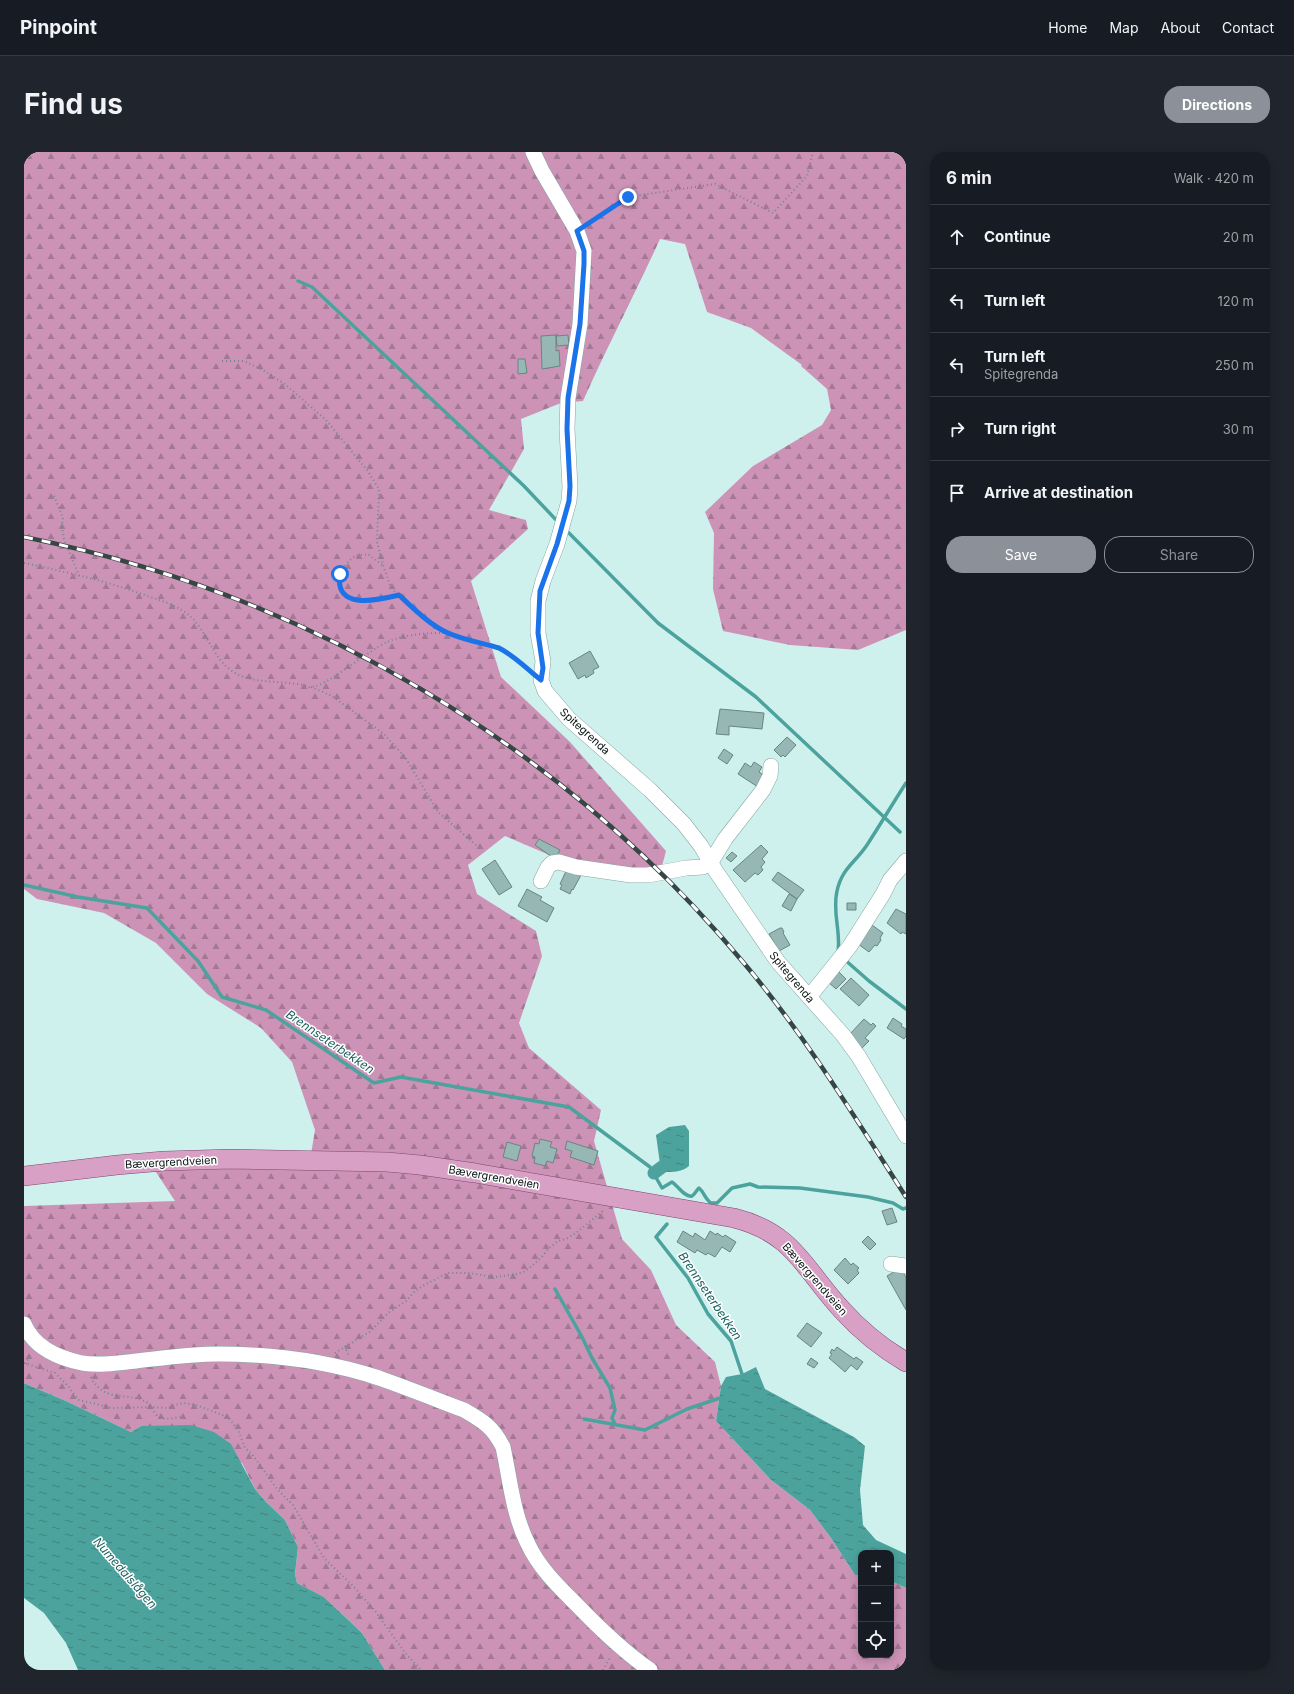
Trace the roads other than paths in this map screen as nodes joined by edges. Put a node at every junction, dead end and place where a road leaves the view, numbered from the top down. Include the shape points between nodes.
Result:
1 (533, 152) edge
2 (771, 766) dead end
3 (906, 861) edge
4 (711, 862) junction
5 (541, 881) dead end
6 (809, 997) junction
7 (906, 1136) edge
8 (24, 1176) edge
9 (891, 1264) dead end
10 (906, 1266) edge
11 (24, 1324) edge
12 (906, 1362) edge
13 (650, 1670) edge

1 - 4 street, Spitegrenda via 577,231 584,251 580,324 568,398 569,501 538,600 538,633 543,661 541,680 545,691 569,719 674,812
2 - 4 street via 770,776 762,790 724,839
3 - 6 street via 890,880 850,946
4 - 5 street via 703,867 648,875 622,874 559,862 548,867
4 - 6 street, Spitegrenda via 762,940
6 - 7 street, Spitegrenda via 859,1057
8 - 12 main road, Bævergrendveien via 171,1161 245,1159 387,1162 462,1171 734,1218 762,1227 786,1243 843,1311 868,1335
9 - 10 street
11 - 13 street via 41,1347 54,1354 84,1363 119,1363 216,1354 263,1356 350,1370 464,1410 491,1428 503,1447 517,1514 533,1554 555,1583 590,1619 629,1655

